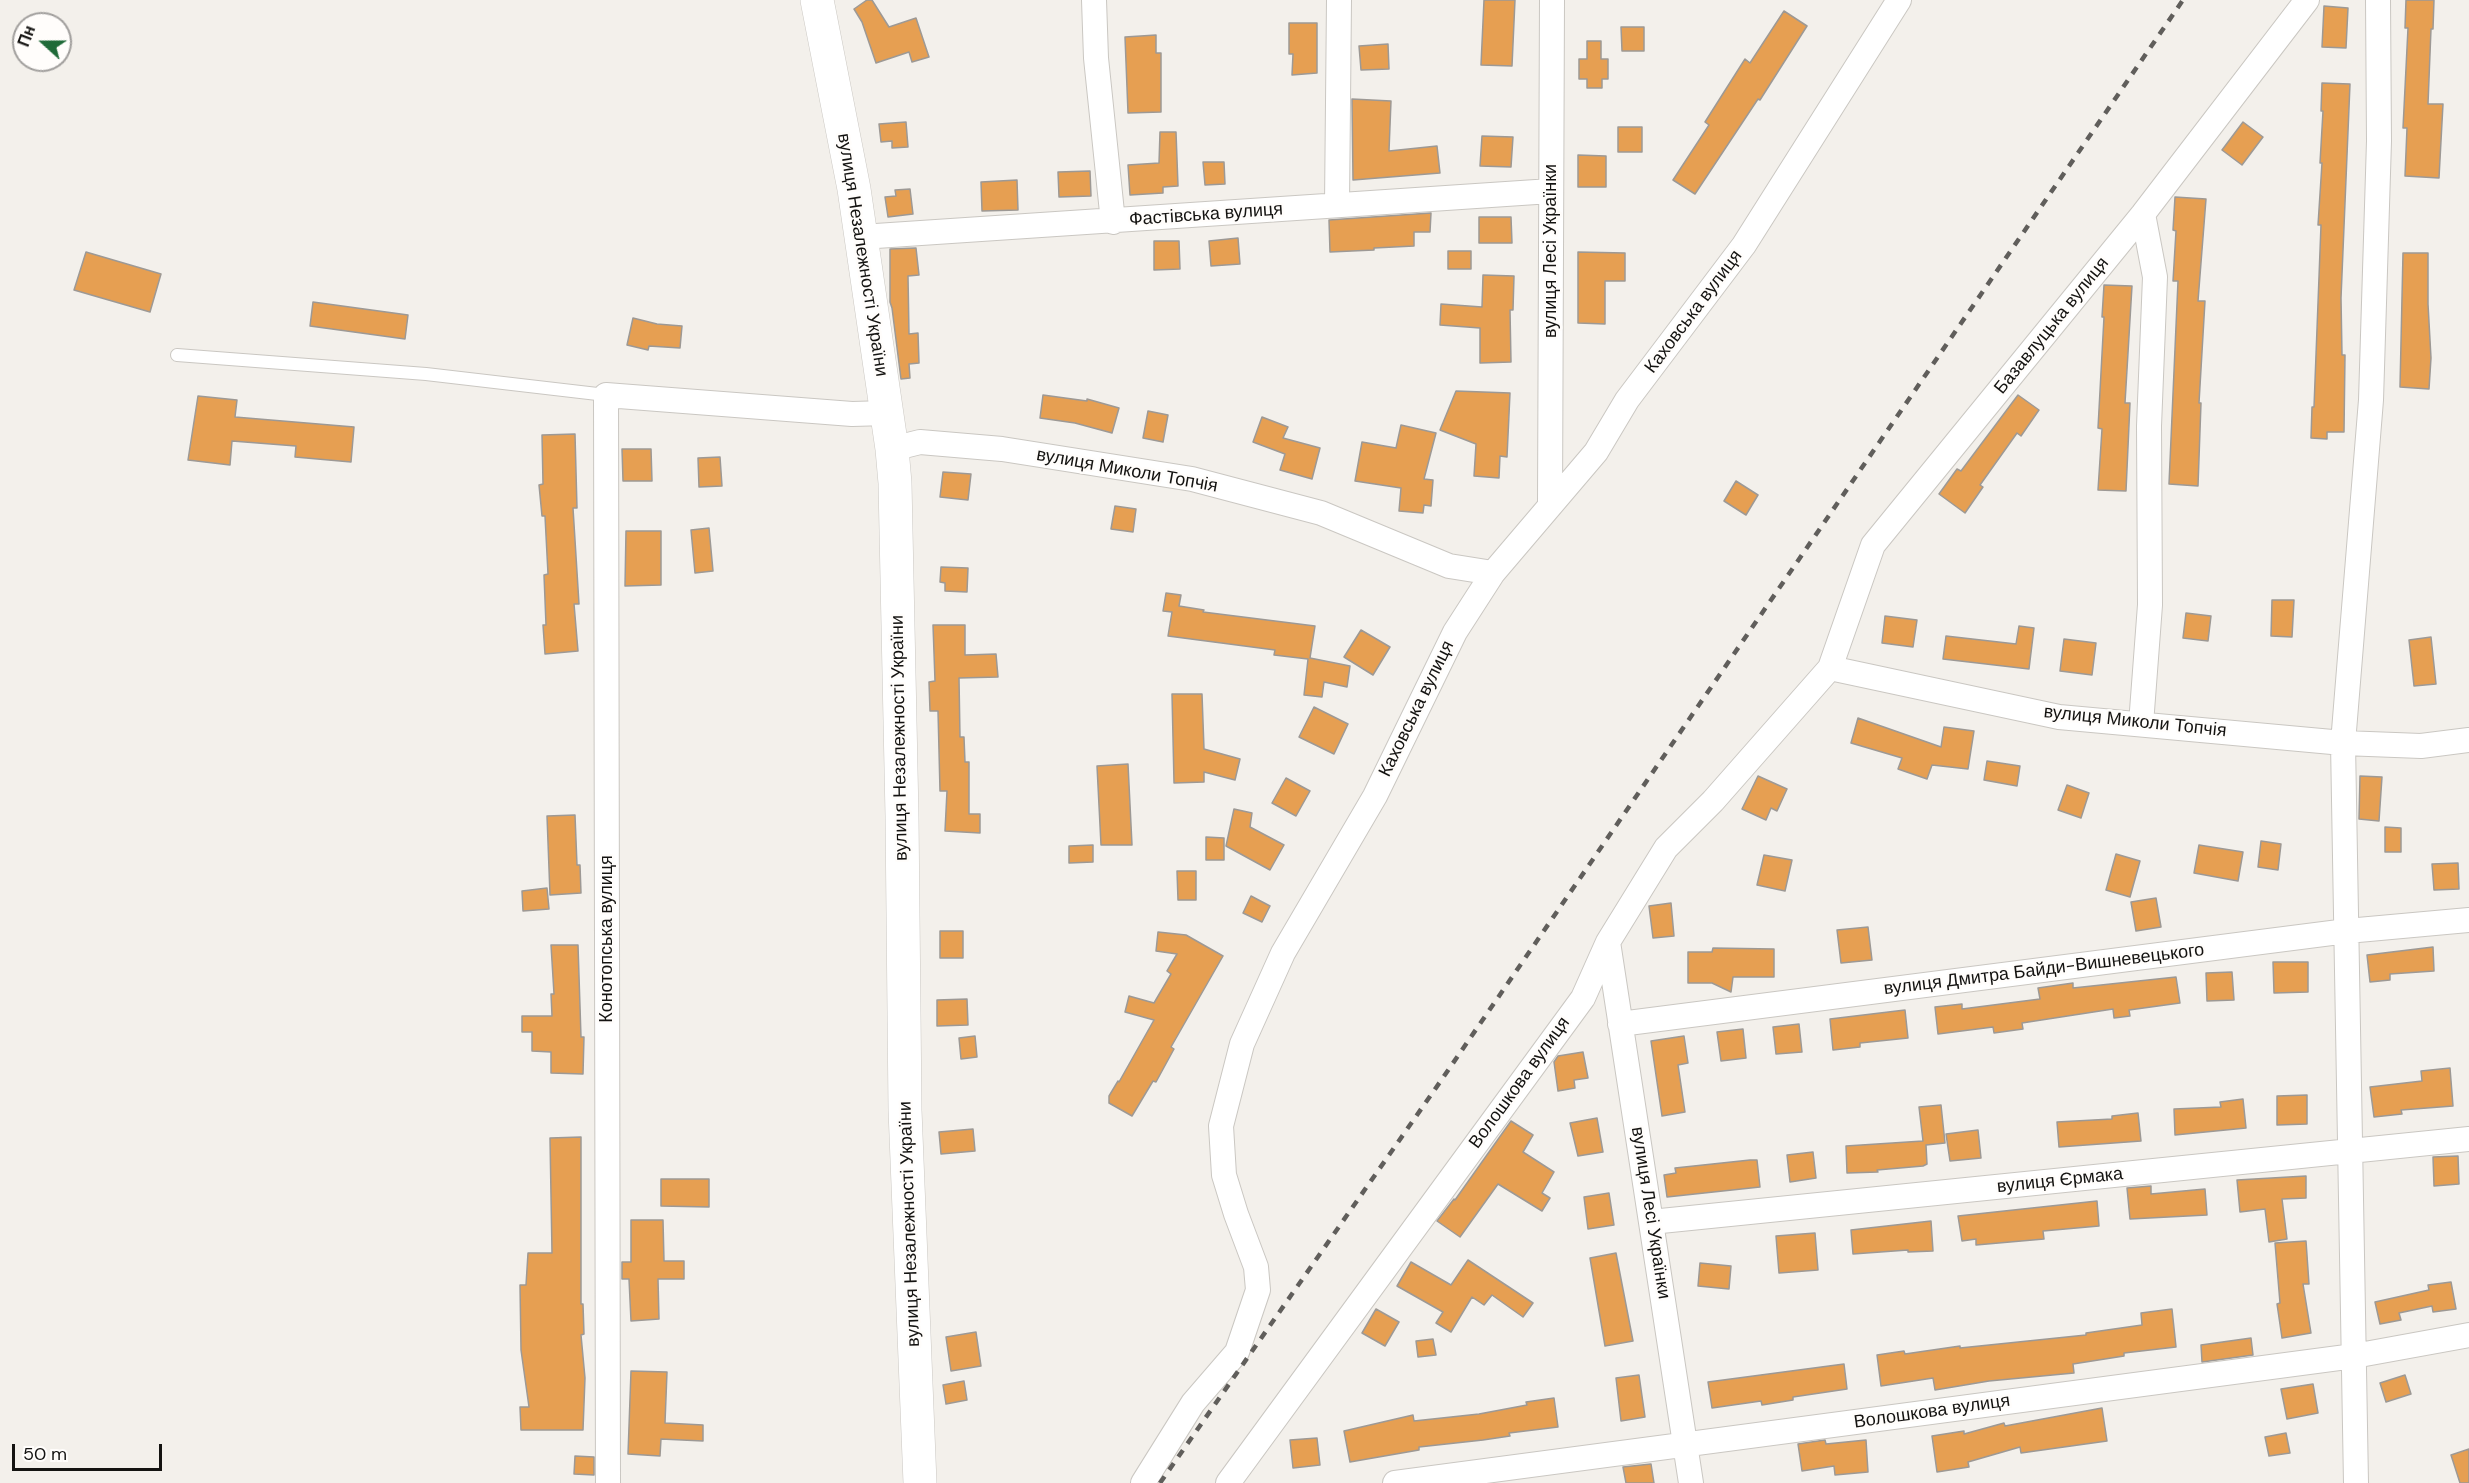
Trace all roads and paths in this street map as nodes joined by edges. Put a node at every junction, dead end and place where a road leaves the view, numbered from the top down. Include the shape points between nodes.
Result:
1 (817, 0) edge
2 (1094, 0) edge
3 (1339, 0) edge
4 (1552, 0) edge
5 (1899, 0) edge
6 (2307, 0) edge
7 (2378, 0) edge
8 (1551, 191) junction
9 (1337, 205) junction
10 (2143, 214) junction
11 (1113, 222) junction
12 (861, 237) junction
13 (177, 355) dead end
14 (606, 395) junction
15 (886, 413) junction
16 (892, 449) junction
17 (1550, 503) junction
18 (1493, 573) junction
19 (1830, 668) junction
20 (2141, 724) junction
21 (2469, 740) edge
22 (2343, 743) junction
23 (2469, 920) edge
24 (2347, 931) junction
25 (1608, 942) junction
26 (1620, 1024) junction
27 (2469, 1139) edge
28 (2350, 1151) junction
29 (1651, 1222) junction
30 (2469, 1335) edge
31 (2354, 1356) junction
32 (1685, 1445) junction
33 (608, 1483) edge
34 (920, 1483) edge
35 (1143, 1483) edge
36 (1227, 1483) edge
37 (1395, 1483) edge
38 (1691, 1483) edge
39 (2356, 1483) edge

1 - 12 street, вулиця Незалежності України
2 - 11 street
3 - 9 street
4 - 8 street, вулиця Лесі Українки
5 - 17 street, Каховська вулиця via 1744,245 1628,400 1596,452
6 - 10 street, Базавлуцька вулиця
7 - 22 street via 2379,141 2371,400
8 - 9 street, Фастівська вулиця
8 - 17 street, вулиця Лесі Українки
9 - 11 street, Фастівська вулиця
10 - 19 street, Базавлуцька вулиця via 1873,545
10 - 20 street via 2155,277 2149,426 2150,604
11 - 12 street, Фастівська вулиця
12 - 15 street, вулиця Незалежності України
13 - 14 lane via 426,374
14 - 15 street via 852,414
14 - 33 street, Конотопська вулиця
15 - 16 street, вулиця Незалежності України
16 - 18 street, вулиця Миколи Топчія via 920,442 1002,449 1192,479 1321,513 1449,566
16 - 34 street, вулиця Незалежності України via 905,1110
17 - 18 street, Каховська вулиця
18 - 35 street, Каховська вулиця via 1455,632 1375,796 1283,953 1242,1044 1221,1126 1224,1175 1256,1267 1258,1290 1237,1352 1193,1402
19 - 20 street, вулиця Миколи Топчія via 2059,717
19 - 25 street, Волошкова вулиця via 1713,801 1666,848
20 - 22 street, вулиця Миколи Топчія
21 - 22 street, вулиця Миколи Топчія via 2421,746
22 - 24 street
23 - 24 street, вулиця Дмитра Байди-Вишневецького
24 - 26 street, вулиця Дмитра Байди-Вишневецького
24 - 28 street
25 - 26 street, вулиця Лесі Українки
25 - 36 street, Волошкова вулиця via 1583,998
26 - 29 street, вулиця Лесі Українки
27 - 28 street, вулиця Єрмака
28 - 29 street, вулиця Єрмака
28 - 31 street
29 - 32 street, вулиця Лесі Українки
30 - 31 street, Волошкова вулиця
31 - 32 street, Волошкова вулиця
31 - 39 street
32 - 37 street, Волошкова вулиця
32 - 38 street, вулиця Лесі Українки

